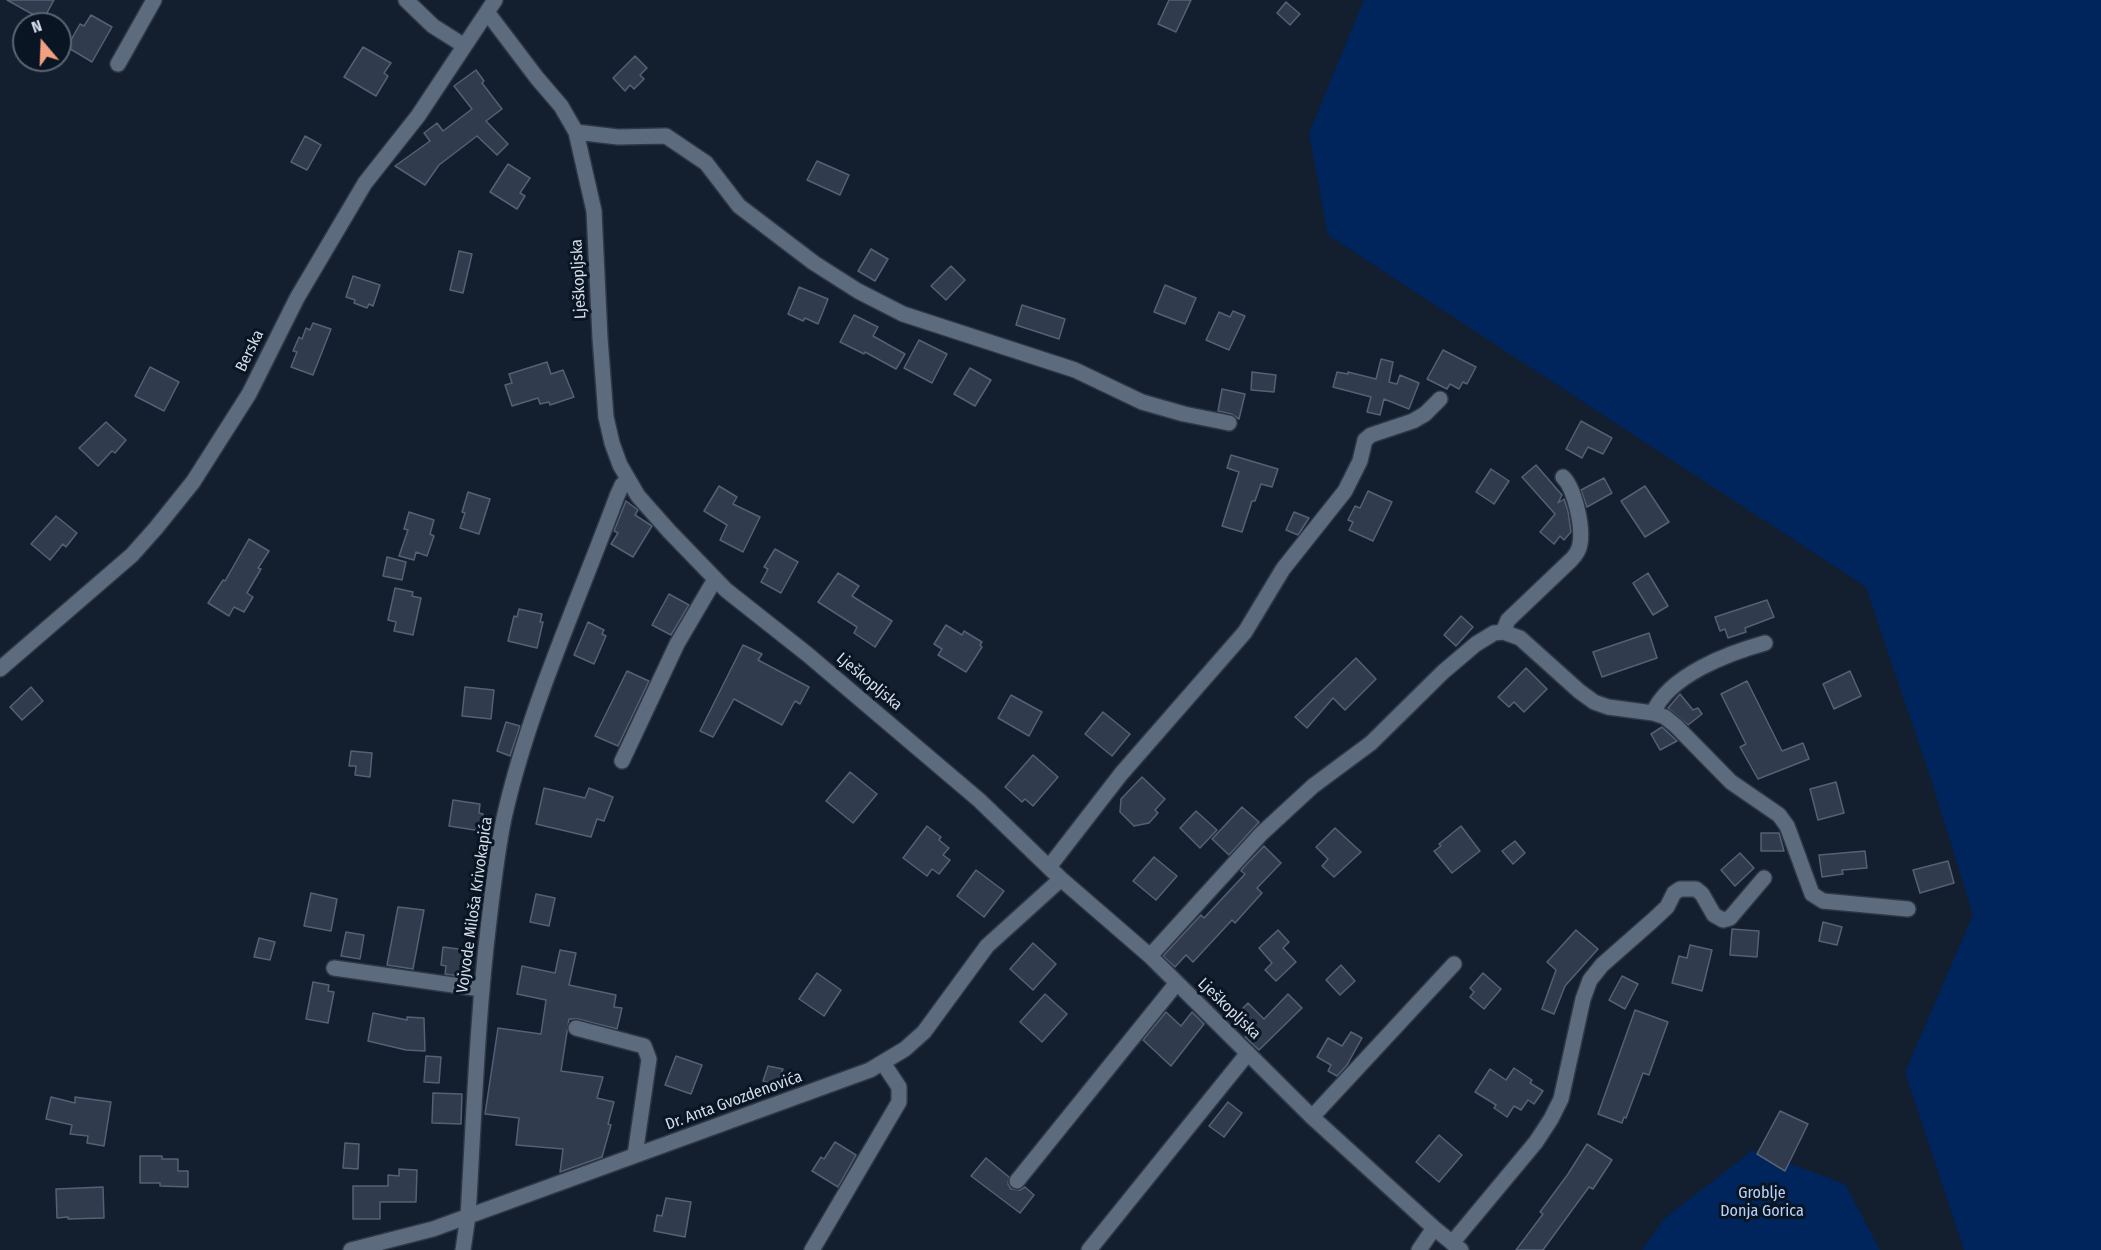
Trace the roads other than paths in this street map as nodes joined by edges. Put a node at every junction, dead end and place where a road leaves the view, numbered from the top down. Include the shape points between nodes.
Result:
1 (154, 0) edge
2 (406, 0) edge
3 (491, 6) edge
4 (463, 45) junction
5 (118, 64) dead end
6 (576, 132) junction
7 (1440, 399) dead end
8 (1229, 423) dead end
9 (1563, 477) dead end
10 (628, 480) junction
11 (716, 580) junction
12 (1503, 632) junction
13 (1765, 643) dead end
14 (0, 669) edge
15 (1653, 712) junction
16 (622, 761) dead end
17 (1049, 867) junction
18 (1764, 878) dead end
19 (1061, 879) junction
20 (1908, 909) dead end
21 (1150, 956) junction
22 (1454, 964) dead end
23 (334, 968) dead end
24 (1176, 984) junction
25 (481, 989) junction
26 (576, 1028) dead end
27 (1248, 1053) junction
28 (884, 1063) junction
29 (1312, 1117) junction
30 (635, 1155) junction
31 (1017, 1181) dead end
32 (468, 1216) junction
33 (1434, 1228) junction
34 (1456, 1246) edge
35 (351, 1250) edge
36 (463, 1250) edge
37 (812, 1250) edge
38 (1089, 1250) edge
39 (1419, 1250) edge

1 - 5 street
2 - 4 street via 433,26
3 - 4 street, Berska
3 - 6 street, Lješkopljska
4 - 14 street, Berska via 418,116 360,192 297,298 249,394 193,482 132,555
6 - 8 street via 618,137 666,136 706,163 740,206 814,263 903,314 1075,370 1142,402
6 - 10 street, Lješkopljska via 594,211 606,417
7 - 17 street via 1419,417 1365,440 1360,461 1345,491 1283,569 1245,632 1121,774
9 - 12 street via 1575,498 1579,550 1508,620
10 - 11 street, Lješkopljska via 651,512
10 - 25 street, Vojvode Miloša Krivokapića via 617,496 524,747 504,818
11 - 16 street via 677,644
11 - 17 street, Lješkopljska via 979,800
12 - 15 street via 1520,638 1594,702
12 - 21 street via 1476,644 1371,743 1313,786 1261,834
13 - 15 street via 1698,669 1659,702
15 - 20 street via 1676,726 1731,782 1779,815 1816,898
17 - 19 street, Lješkopljska
18 - 34 street via 1730,918 1723,920 1714,915 1696,889 1680,889 1653,921 1602,965 1590,980 1583,999 1561,1099 1551,1119
19 - 21 street, Lješkopljska
19 - 28 street, Dr. Anta Gvozdenovića via 987,946 924,1032
21 - 24 street, Lješkopljska
22 - 29 street
23 - 25 street
24 - 27 street, Lješkopljska
24 - 31 street
25 - 32 street, Vojvode Miloša Krivokapića
26 - 30 street via 644,1046 648,1051
27 - 29 street, Lješkopljska
27 - 38 street
28 - 30 street, Dr. Anta Gvozdenovića
28 - 37 street via 899,1087 898,1102
29 - 33 street, Lješkopljska
30 - 32 street, Dr. Anta Gvozdenovića
32 - 35 street, Dr. Anta Gvozdenovića
32 - 36 street, Vojvode Miloša Krivokapića
33 - 34 street, Lješkopljska
33 - 39 street

